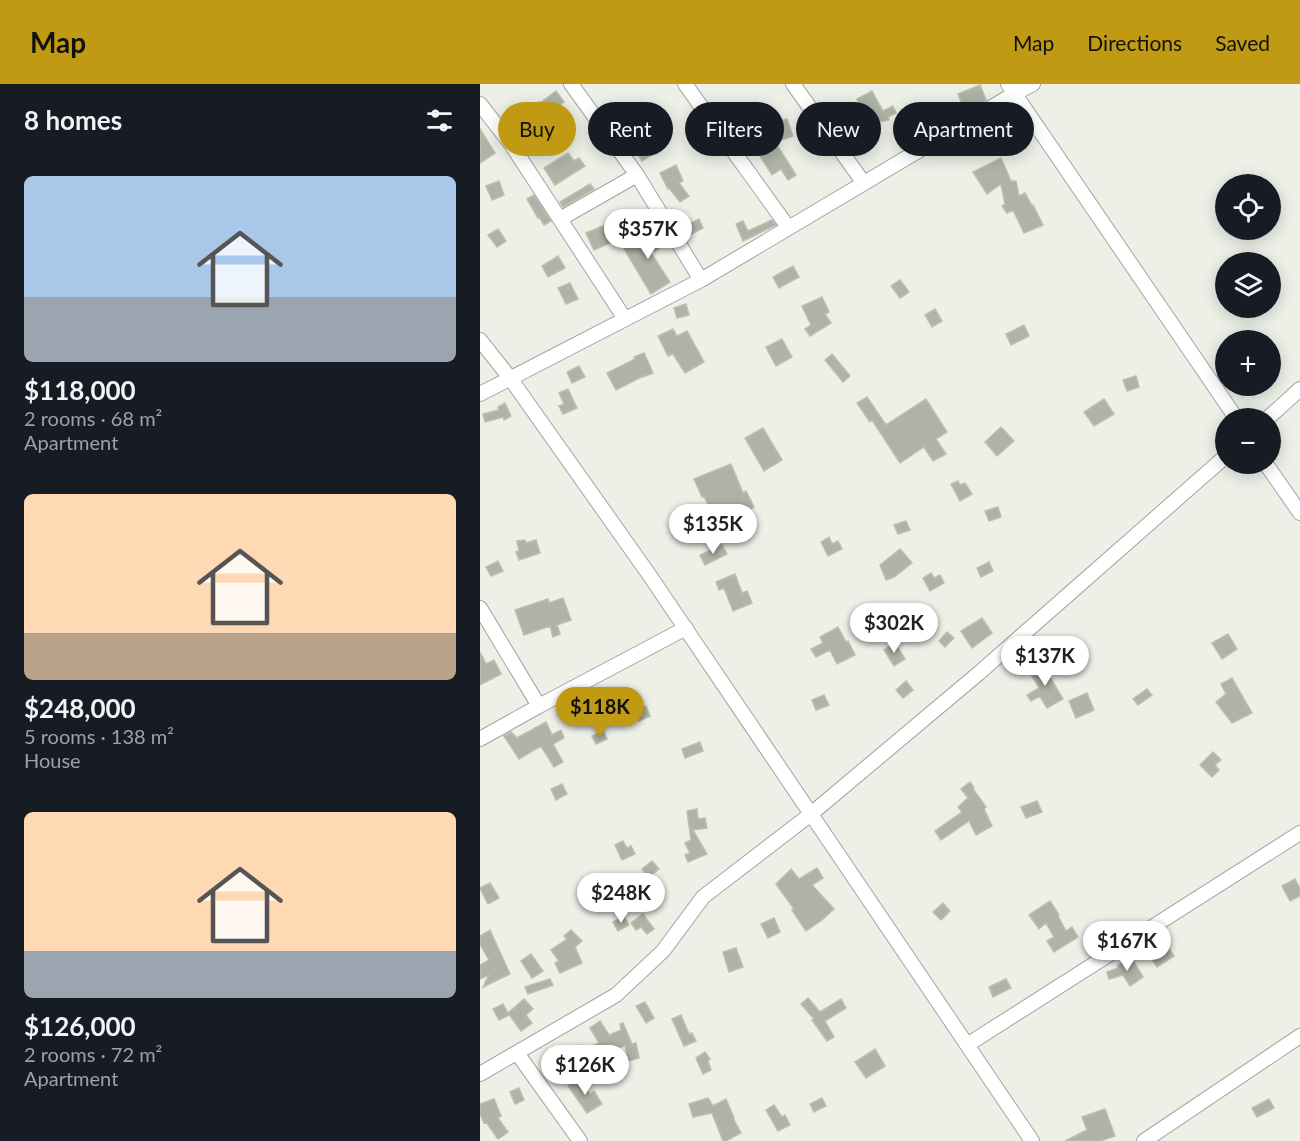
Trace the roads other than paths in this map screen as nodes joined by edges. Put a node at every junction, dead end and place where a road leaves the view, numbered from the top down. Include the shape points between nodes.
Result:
1 (571, 84) edge
2 (685, 84) edge
3 (793, 84) edge
4 (1033, 84) edge
5 (1011, 89) edge
6 (480, 104) edge
7 (637, 175) junction
8 (863, 183) junction
9 (560, 219) junction
10 (789, 227) junction
11 (701, 279) junction
12 (625, 320) junction
13 (480, 340) edge
14 (510, 378) junction
15 (1300, 389) edge
16 (480, 394) edge
17 (1229, 408) edge
18 (1279, 408) edge
19 (1215, 466) edge
20 (1273, 474) edge
21 (1300, 513) edge
22 (480, 608) edge
23 (686, 628) junction
24 (539, 706) junction
25 (480, 739) edge
26 (811, 814) junction
27 (1300, 833) edge
28 (1300, 1036) edge
29 (967, 1045) junction
30 (517, 1053) junction
31 (480, 1074) edge
32 (580, 1141) edge
33 (1032, 1141) edge
34 (1144, 1141) edge

1 - 7 street
2 - 10 street
3 - 8 street
4 - 5 street
5 - 8 street
5 - 17 street
6 - 9 street
7 - 9 street
7 - 11 street
8 - 10 street
9 - 12 street
10 - 11 street
11 - 12 street
12 - 14 street
13 - 14 street
14 - 16 street
14 - 23 street
15 - 18 street
19 - 26 street
20 - 21 street
22 - 24 street
23 - 24 street
23 - 26 street
24 - 25 street
26 - 29 street
26 - 30 street via 703,897 663,951 616,995
27 - 29 street
28 - 34 street
29 - 33 street
30 - 31 street
30 - 32 street

